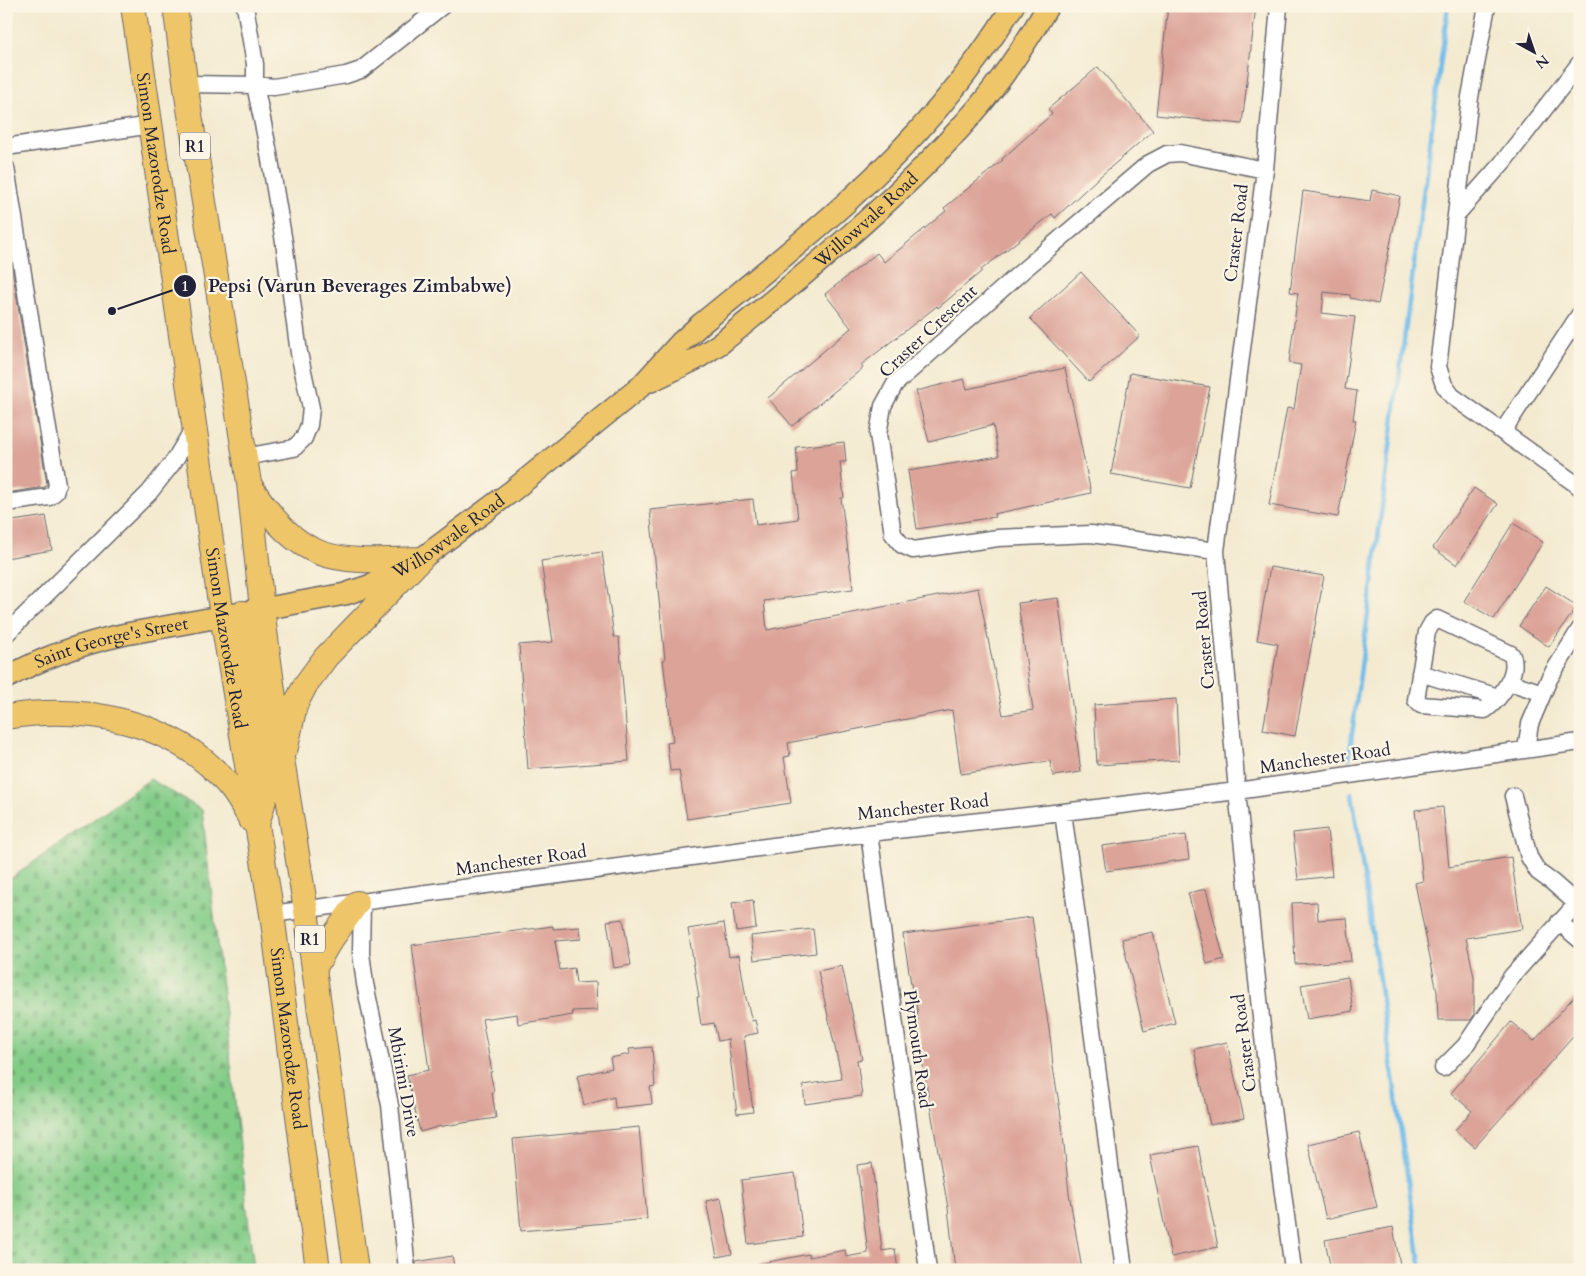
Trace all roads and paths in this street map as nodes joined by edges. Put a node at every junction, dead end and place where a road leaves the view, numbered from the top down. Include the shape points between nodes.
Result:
1 (133, 6) edge
2 (174, 6) edge
3 (245, 6) edge
4 (442, 6) edge
5 (1013, 6) edge
6 (1048, 6) edge
7 (1279, 6) edge
8 (1487, 6) edge
9 (1580, 63) edge
10 (186, 84) junction
11 (255, 85) junction
12 (151, 125) junction
13 (6, 147) edge
14 (6, 168) edge
15 (1265, 170) junction
16 (1456, 215) junction
17 (1580, 314) edge
18 (640, 387) junction
19 (194, 428) junction
20 (1503, 431) junction
21 (245, 458) junction
22 (249, 483) junction
23 (1580, 487) edge
24 (6, 503) edge
25 (1216, 551) junction
26 (421, 559) junction
27 (242, 613) junction
28 (1580, 628) edge
29 (6, 634) edge
30 (1420, 673) junction
31 (6, 678) edge
32 (1509, 682) junction
33 (1543, 693) junction
34 (1498, 697) junction
35 (6, 717) edge
36 (1580, 742) edge
37 (1526, 749) junction
38 (282, 765) junction
39 (1237, 791) junction
40 (1513, 796) dead end
41 (1063, 812) junction
42 (256, 828) junction
43 (869, 833) junction
44 (360, 902) junction
45 (1578, 902) edge
46 (306, 911) junction
47 (272, 914) junction
48 (1558, 922) junction
49 (1580, 940) edge
50 (314, 969) junction
51 (289, 1044) junction
52 (1442, 1068) dead end
53 (318, 1270) edge
54 (356, 1270) edge
55 (408, 1270) edge
56 (928, 1270) edge
57 (1124, 1270) edge
58 (1293, 1270) edge

1 - 12 highway, Simon Mazorodze Road / R1
2 - 10 highway, Simon Mazorodze Road / R1
3 - 11 street via 255,64
4 - 11 street via 361,70 274,87
5 - 18 main road, Willowvale Road via 949,96 901,149 850,199 680,343
6 - 18 main road, Willowvale Road via 1003,75 970,117 869,220 721,343
7 - 15 street, Craster Road
8 - 16 street via 1470,97
9 - 16 street via 1503,162
10 - 11 street
10 - 21 highway, Simon Mazorodze Road / R1
11 - 21 street via 311,408 310,425 294,448
12 - 13 street
12 - 19 highway, Simon Mazorodze Road / R1
14 - 24 street via 58,485 49,497
15 - 25 street, Craster Road
15 - 25 street, Craster Crescent via 1180,153 1167,154 1148,164 895,384 883,406 878,434 893,534 902,545 913,550 998,538 1092,534
16 - 20 street via 1438,367 1452,396
17 - 20 street
18 - 26 main road, Willowvale Road via 512,491
19 - 27 highway, Simon Mazorodze Road / R1
19 - 29 street via 149,494
20 - 23 street
21 - 22 highway, Simon Mazorodze Road / R1
22 - 26 highway via 277,523 312,551 359,561
22 - 27 highway, Simon Mazorodze Road / R1
25 - 39 street, Craster Road
26 - 27 main road, Willowvale Road via 369,586 345,594
26 - 38 highway via 326,657 306,684 295,705
27 - 31 main road, Saint George's Street via 96,641
27 - 38 highway, Simon Mazorodze Road / R1
27 - 42 highway, Simon Mazorodze Road / R1
28 - 33 street
30 - 32 street via 1427,632 1437,619 1511,654 1515,662
30 - 34 street
30 - 34 street via 1415,697 1421,705 1485,710
32 - 33 street
32 - 34 street
33 - 37 street via 1530,724
35 - 42 highway via 69,712 108,717 162,735 185,747 210,767 231,788
36 - 37 street, Manchester Road
37 - 39 street, Manchester Road
38 - 46 highway, Simon Mazorodze Road / R1
39 - 41 street, Manchester Road
39 - 58 street, Craster Road via 1265,1055
40 - 45 street via 1529,857 1538,872
41 - 43 street, Manchester Road
41 - 57 street
42 - 47 highway, Simon Mazorodze Road / R1
43 - 44 street, Manchester Road
43 - 56 street, Plymouth Road
44 - 46 street, Manchester Road
44 - 50 highway via 337,930
44 - 55 street, Mbirimi Drive via 365,984 390,1105
45 - 48 street
46 - 47 street, Manchester Road
46 - 50 highway, Simon Mazorodze Road / R1
46 - 51 highway via 293,927 302,992
47 - 51 highway, Simon Mazorodze Road / R1
48 - 49 street
48 - 52 street via 1512,976 1465,1046
50 - 54 highway, Simon Mazorodze Road / R1
51 - 53 highway, Simon Mazorodze Road / R1

